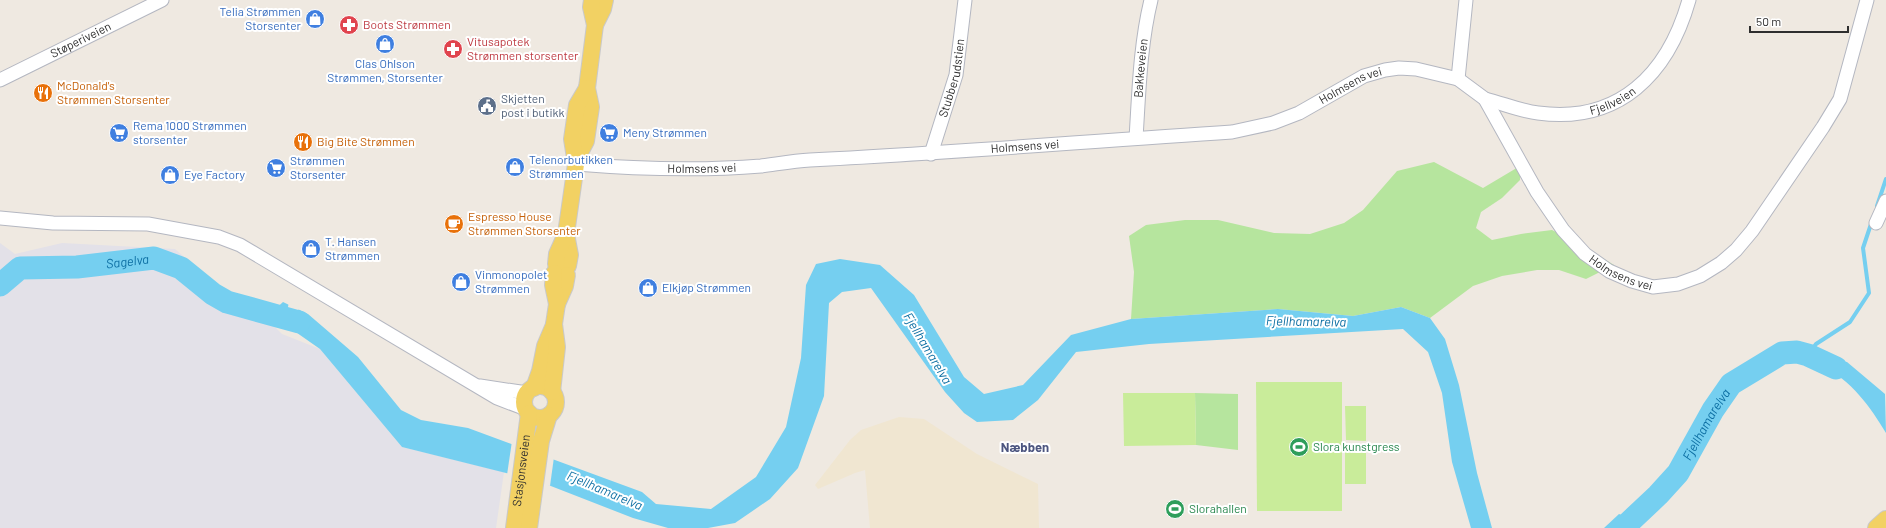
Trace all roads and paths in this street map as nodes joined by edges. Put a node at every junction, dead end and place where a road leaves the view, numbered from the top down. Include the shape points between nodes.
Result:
1 (162, 0) edge
2 (592, 0) edge
3 (604, 0) edge
4 (965, 0) edge
5 (1151, 0) edge
6 (1466, 0) edge
7 (1689, 0) edge
8 (1867, 0) edge
9 (595, 25) junction
10 (1458, 79) junction
11 (0, 80) edge
12 (1485, 99) junction
13 (1136, 138) junction
14 (931, 154) junction
15 (576, 162) junction
16 (1886, 201) edge
17 (0, 218) edge
18 (1876, 223) dead end
19 (554, 324) junction
20 (478, 386) junction
21 (530, 390) junction
22 (552, 392) junction
23 (527, 411) junction
24 (549, 415) junction
25 (534, 439) junction
26 (528, 483) junction
27 (1886, 519) edge
28 (514, 528) edge
29 (529, 528) edge
30 (1876, 528) edge

1 - 11 street, Støperiveien
2 - 9 main road
3 - 9 main road via 603,9
4 - 14 street, Stubberudstien via 956,75
5 - 13 street, Bakkeveien via 1145,24
6 - 10 street
7 - 12 street, Fjellveien via 1672,43 1654,70 1625,98 1591,112 1565,115 1537,113
8 - 12 street, Holmsens vei via 1840,99 1823,127 1752,232 1736,250 1700,276 1678,284 1653,287 1632,281 1609,271 1585,254 1563,230 1537,192
9 - 15 main road via 586,88 591,107 586,141
10 - 12 street, Holmsens vei
10 - 13 street, Holmsens vei via 1416,69 1385,70 1364,76 1299,113 1273,123 1232,132
13 - 14 street, Holmsens vei
14 - 15 street, Holmsens vei via 793,161 761,166 718,168 644,169
15 - 19 main road via 566,234 557,254 565,286 556,304
16 - 18 street
17 - 20 street via 53,223 148,224 219,237 240,245
19 - 21 main road via 545,346 540,371
19 - 22 main road via 557,347
20 - 21 street
20 - 23 street via 497,398
21 - 22 main road via 544,387
21 - 23 main road via 524,401
22 - 24 main road via 555,402 554,409
23 - 24 main road via 536,418
23 - 25 main road, Stasjonsveien
24 - 25 main road, Stasjonsveien
25 - 26 main road, Stasjonsveien
26 - 28 main road, Stasjonsveien
26 - 29 main road, Stasjonsveien
27 - 30 main road

